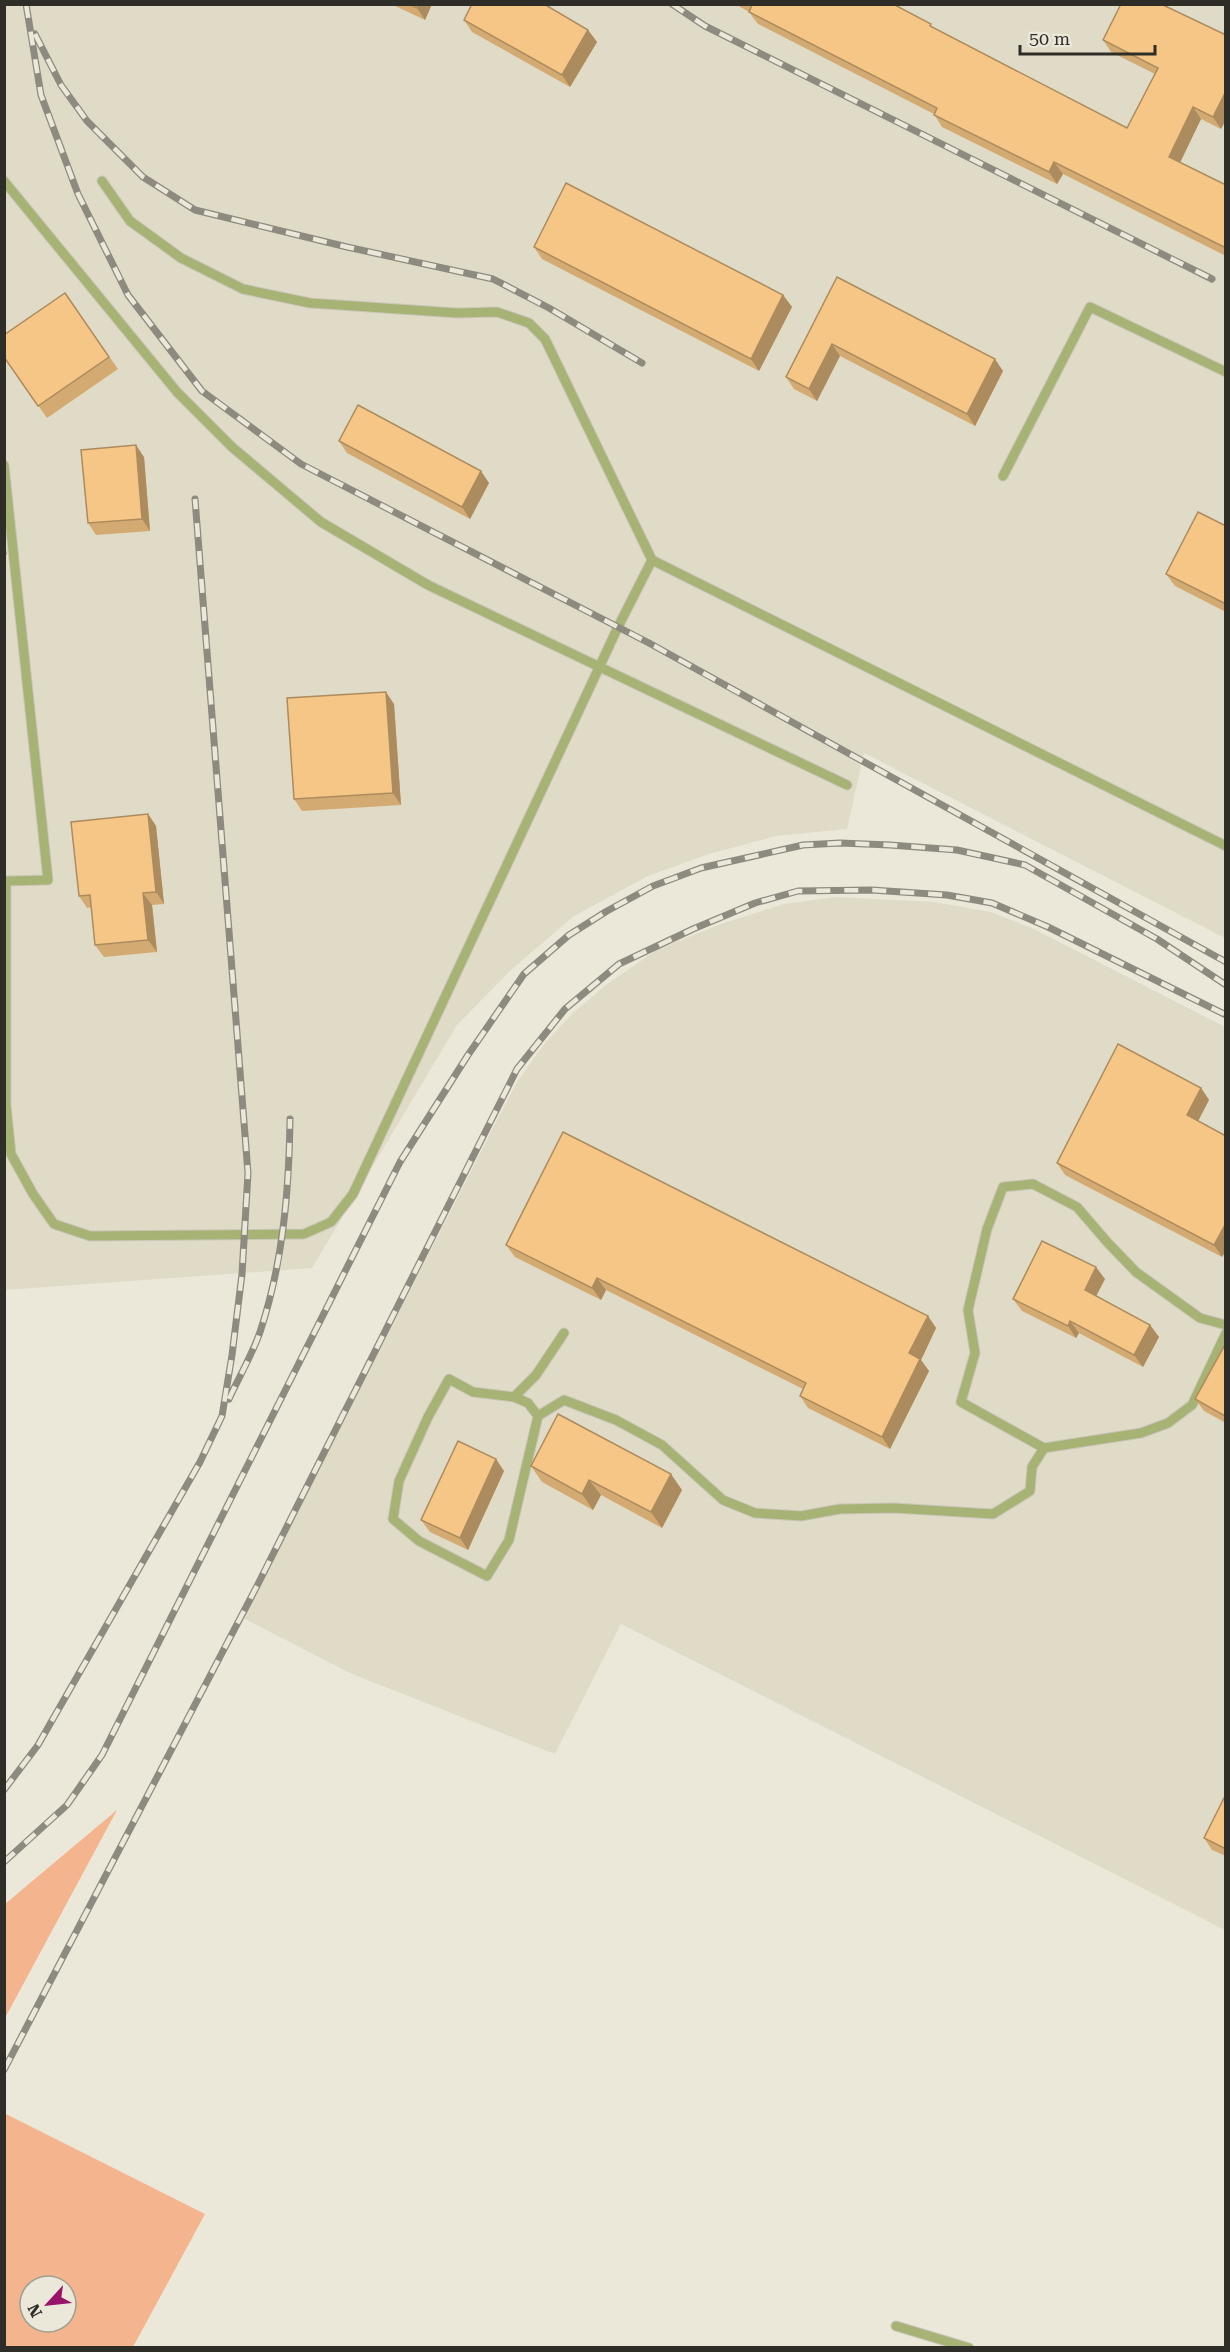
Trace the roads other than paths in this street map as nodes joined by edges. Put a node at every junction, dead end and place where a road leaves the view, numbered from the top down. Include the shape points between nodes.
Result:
1 (4, 181) edge
2 (102, 181) dead end
3 (8, 193) edge
4 (1226, 372) edge
5 (4, 465) edge
6 (1003, 476) dead end
7 (652, 560) junction
8 (599, 667) junction
9 (846, 785) dead end
10 (1226, 846) edge
11 (5, 881) edge
12 (1226, 1325) edge
13 (564, 1333) dead end
14 (1226, 1333) edge
15 (514, 1397) junction
16 (538, 1416) junction
17 (1044, 1448) junction
18 (896, 2326) dead end
19 (969, 2348) edge

1 - 3 lane
2 - 7 lane via 130,221 181,258 243,289 310,303 457,314 496,312 529,323 545,339
3 - 8 lane via 177,392 232,447 321,522 428,585
4 - 6 lane via 1090,307
5 - 11 lane via 48,880
7 - 8 lane
7 - 10 lane
8 - 9 lane
8 - 11 lane via 353,1194 331,1222 304,1234 90,1236 54,1224 11,1154 6,1105
12 - 17 lane via 1200,1318 1136,1272 1077,1207 1033,1184 1003,1187 987,1229 968,1311 975,1353 961,1402
13 - 15 lane via 536,1375
14 - 17 lane via 1192,1405 1168,1423 1141,1433
15 - 16 lane via 528,1404
15 - 16 lane via 473,1392 449,1379 399,1481 393,1519 419,1541 487,1576 509,1540
16 - 17 lane via 564,1400 616,1420 662,1445 723,1500 755,1513 801,1516 840,1509 894,1508 993,1514 1030,1491 1032,1467
18 - 19 lane

